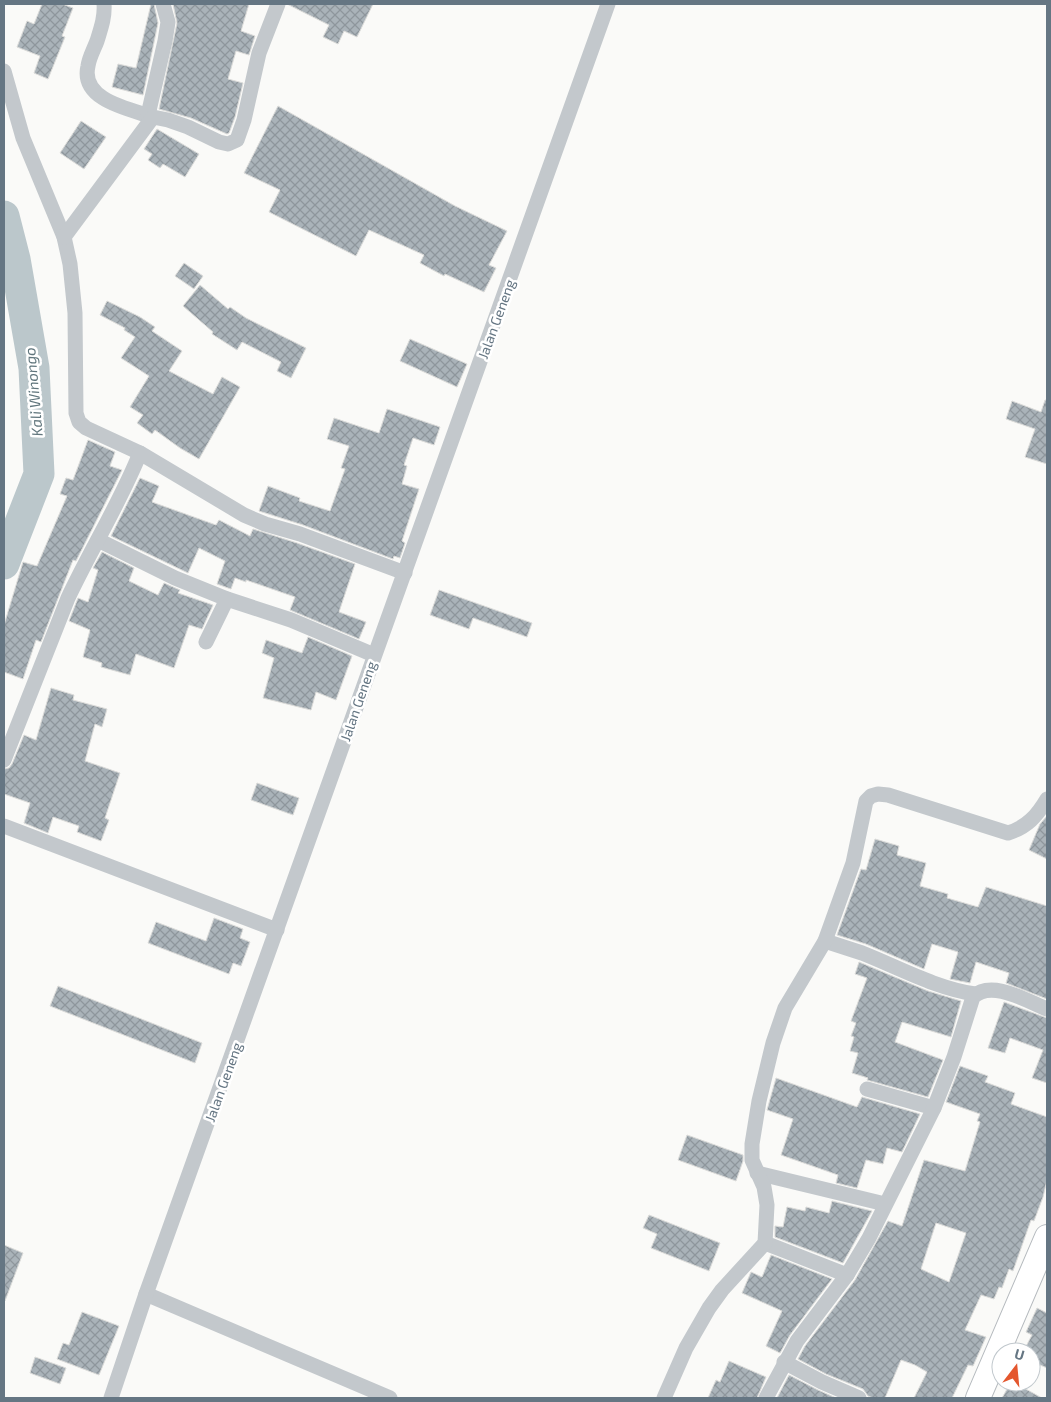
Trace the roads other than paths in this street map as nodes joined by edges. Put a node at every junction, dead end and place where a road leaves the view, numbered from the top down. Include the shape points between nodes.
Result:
1 (104, 4) edge
2 (163, 4) edge
3 (278, 4) edge
4 (608, 4) edge
5 (4, 71) edge
6 (150, 116) junction
7 (64, 237) junction
8 (140, 453) junction
9 (98, 540) junction
10 (405, 573) junction
11 (227, 599) junction
12 (206, 642) dead end
13 (374, 656) junction
14 (4, 760) edge
15 (1047, 800) edge
16 (4, 826) edge
17 (277, 930) junction
18 (825, 941) junction
19 (975, 994) junction
20 (1047, 1009) edge
21 (867, 1089) dead end
22 (934, 1108) junction
23 (757, 1173) junction
24 (885, 1204) junction
25 (1047, 1237) edge
26 (765, 1243) junction
27 (847, 1275) junction
28 (146, 1294) junction
29 (784, 1362) junction
30 (111, 1398) edge
31 (390, 1398) edge
32 (664, 1398) edge
33 (766, 1398) edge
34 (859, 1398) edge
35 (978, 1398) edge

1 - 6 street via 103,22 87,67 87,79 101,98
2 - 6 street via 168,22
3 - 6 street via 259,53 244,120 236,140 228,144 219,142 188,127
4 - 10 street, Jalan Geneng
5 - 7 street via 23,138
6 - 7 street via 122,162
7 - 8 street via 75,313 76,413 79,422
8 - 9 street
8 - 10 street via 244,515
9 - 11 street via 175,578
9 - 14 street via 68,598
10 - 13 street, Jalan Geneng
11 - 12 street
11 - 13 street via 290,620
13 - 17 street, Jalan Geneng
15 - 18 street via 1032,821 1008,833 888,795 871,796 866,801 853,863
16 - 17 street
17 - 28 street, Jalan Geneng
18 - 19 street via 937,985
18 - 23 street via 785,1008 774,1043 752,1144 752,1160
19 - 20 street via 986,989 1005,992
19 - 22 street
21 - 22 street
22 - 24 street
23 - 24 street
23 - 26 street via 767,1204
24 - 27 street
25 - 35 main road
26 - 27 street
26 - 32 street via 709,1308 686,1348
27 - 29 street via 812,1319
28 - 30 street, Jalan Geneng
28 - 31 street
29 - 33 street
29 - 34 street

